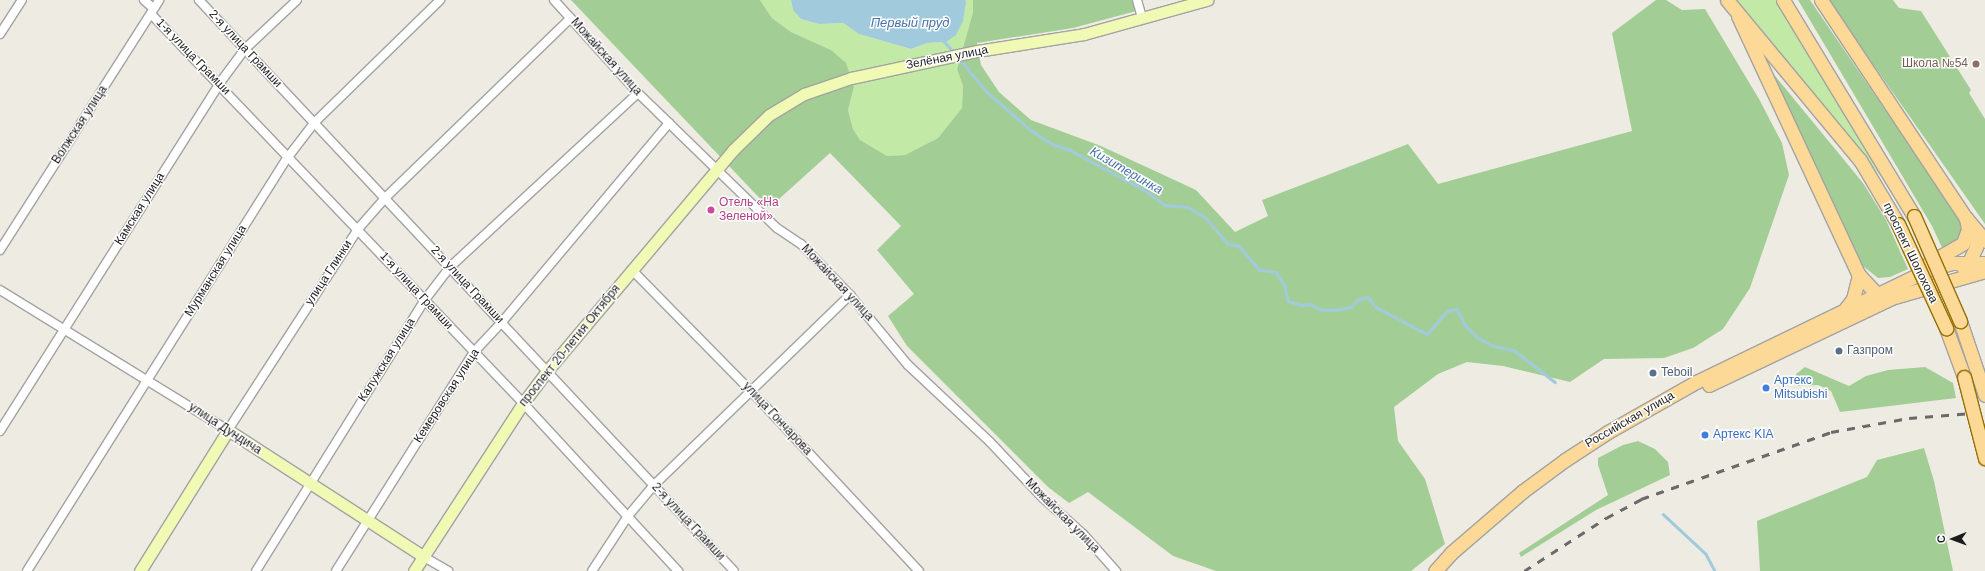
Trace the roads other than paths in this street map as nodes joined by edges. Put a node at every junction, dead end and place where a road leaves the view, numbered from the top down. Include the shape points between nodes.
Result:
1 (22, 0) edge
2 (144, 0) edge
3 (159, 0) edge
4 (199, 0) edge
5 (297, 0) edge
6 (440, 0) edge
7 (554, 0) edge
8 (1137, 0) edge
9 (1207, 0) edge
10 (1727, 0) edge
11 (1783, 0) edge
12 (1821, 0) edge
13 (152, 11) junction
14 (1738, 16) junction
15 (571, 18) junction
16 (1142, 18) junction
17 (0, 34) edge
18 (245, 49) junction
19 (219, 84) junction
20 (638, 93) junction
21 (315, 122) junction
22 (669, 123) junction
23 (288, 157) junction
24 (716, 170) junction
25 (386, 197) junction
26 (1966, 218) junction
27 (358, 229) junction
28 (1981, 237) edge
29 (0, 250) edge
30 (1969, 262) junction
31 (1985, 263) edge
32 (450, 267) junction
33 (632, 270) junction
34 (1985, 271) edge
35 (1859, 275) junction
36 (1937, 284) junction
37 (0, 290) edge
38 (1876, 294) junction
39 (850, 295) junction
40 (1891, 298) junction
41 (424, 301) junction
42 (1845, 309) junction
43 (502, 322) junction
44 (65, 328) junction
45 (474, 352) junction
46 (548, 371) junction
47 (148, 379) junction
48 (751, 391) junction
49 (1985, 395) edge
50 (523, 403) junction
51 (228, 430) junction
52 (0, 431) edge
53 (1985, 458) edge
54 (310, 484) junction
55 (654, 485) junction
56 (628, 516) junction
57 (368, 520) junction
58 (424, 556) junction
59 (1110, 569) edge
60 (27, 571) edge
61 (140, 571) edge
62 (256, 571) edge
63 (336, 571) edge
64 (414, 571) edge
65 (448, 571) edge
66 (592, 571) edge
67 (678, 571) edge
68 (734, 571) edge
69 (919, 571) edge
70 (1435, 571) edge
71 (1446, 571) edge

1 - 17 street
2 - 13 street, 1-я улица Грамши
3 - 13 street, Волжская улица
4 - 18 street, 2-я улица Грамши
5 - 18 street, Камская улица
6 - 21 street, Мурманская улица
7 - 15 street, Можайская улица
8 - 16 street
9 - 16 street, Зелёная улица
10 - 14 main road, проспект Шолохова
11 - 49 main road, проспект Шолохова, bridge via 1914,216 1960,321
12 - 26 main road
13 - 19 street, 1-я улица Грамши
13 - 29 street, Волжская улица
14 - 35 main road
14 - 53 main road, проспект Шолохова, bridge via 1860,160 1898,224 1946,328 1964,377
15 - 20 street, Можайская улица
15 - 25 street, улица Глинки
16 - 24 street, Зелёная улица via 1084,34 976,51 821,86 769,115
18 - 19 street, Камская улица
18 - 21 street, 2-я улица Грамши
19 - 23 street, 1-я улица Грамши
19 - 44 street, Камская улица
20 - 22 street, Можайская улица
20 - 32 street, Калужская улица
21 - 23 street, Мурманская улица
21 - 25 street, 2-я улица Грамши
22 - 24 street, Можайская улица
22 - 43 street, Кемеровская улица
23 - 27 street, 1-я улица Грамши
23 - 47 street, Мурманская улица
24 - 33 street, проспект 20-летия Октября
24 - 39 street, Можайская улица via 777,228 801,244
25 - 27 street, улица Глинки
25 - 32 street, 2-я улица Грамши
26 - 28 main road
26 - 35 main road via 1967,237 1956,249 1942,258 1882,284 1872,283
27 - 41 street, 1-я улица Грамши
27 - 51 street, улица Глинки
28 - 30 main road
30 - 31 main road, Российская улица
30 - 36 main road
30 - 38 main road, Российская улица via 1930,269
32 - 41 street, Калужская улица
32 - 43 street, 2-я улица Грамши
33 - 46 street, проспект 20-летия Октября
33 - 48 street, улица Гончарова
34 - 36 main road, Российская улица
35 - 38 main road
35 - 42 main road via 1853,299
36 - 40 main road, Российская улица
37 - 44 street, улица Дундича
38 - 40 main road
38 - 42 main road, Российская улица
39 - 48 street
39 - 59 street, Можайская улица via 908,365 990,442 1042,498 1083,534
40 - 71 main road, Российская улица via 1699,389 1612,438 1528,496
41 - 45 street, 1-я улица Грамши
41 - 54 street, Калужская улица
42 - 70 main road, Российская улица via 1696,382 1608,432 1523,490
43 - 45 street, Кемеровская улица
43 - 46 street, 2-я улица Грамши
44 - 47 street, улица Дундича
44 - 52 street, Камская улица
45 - 50 street, 1-я улица Грамши
45 - 57 street, Кемеровская улица
46 - 50 street, проспект 20-летия Октября
46 - 55 street, 2-я улица Грамши
47 - 51 street, улица Дундича
47 - 60 street, Мурманская улица
48 - 55 street
48 - 69 street, улица Гончарова
50 - 56 street, 1-я улица Грамши
50 - 58 street, проспект 20-летия Октября
51 - 54 street, улица Дундича
51 - 61 street, улица Глинки
54 - 57 street, улица Дундича
54 - 62 street, Калужская улица
55 - 56 street
55 - 68 street, 2-я улица Грамши
56 - 66 street
56 - 67 street, 1-я улица Грамши
57 - 58 street, улица Дундича
57 - 63 street, Кемеровская улица
58 - 64 street, проспект 20-летия Октября
58 - 65 street, улица Дундича

